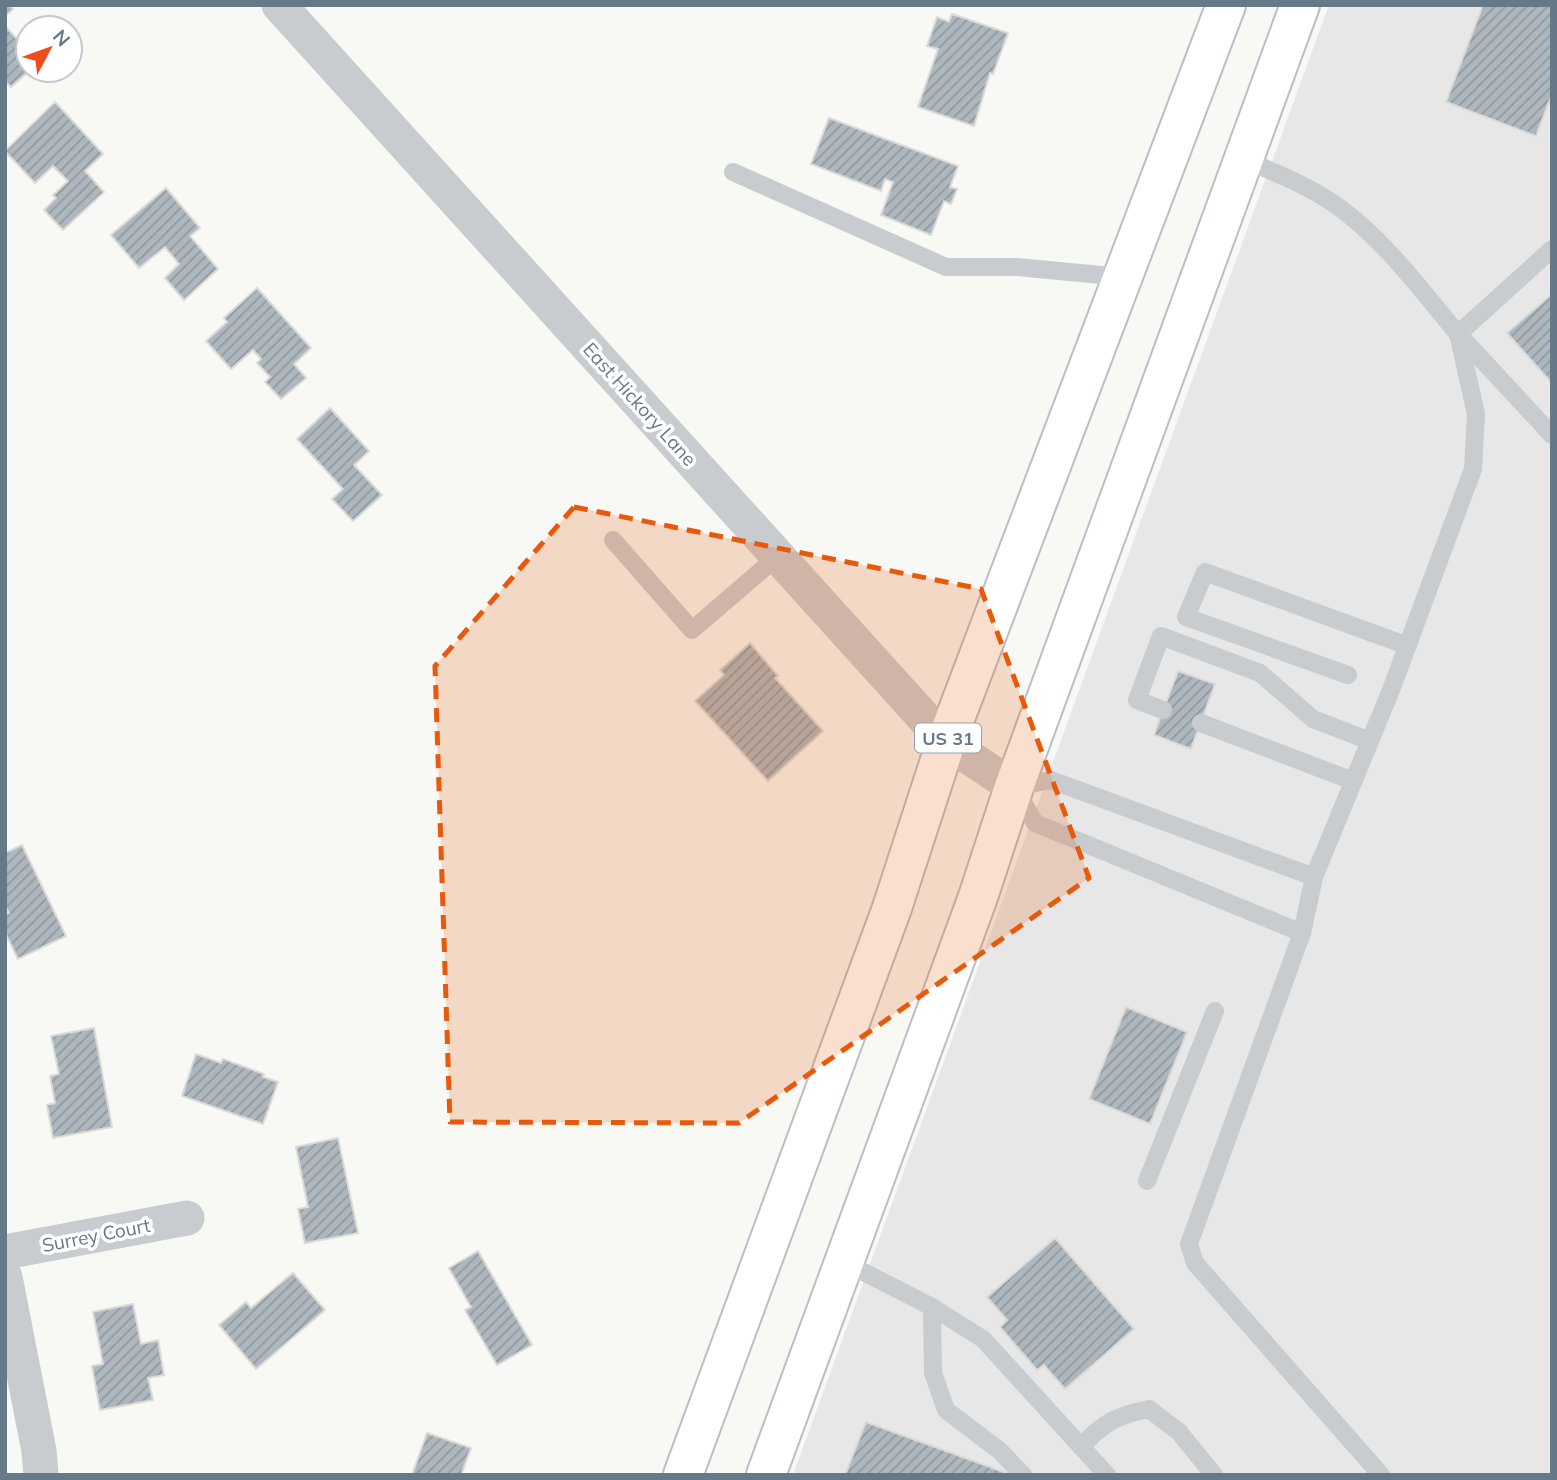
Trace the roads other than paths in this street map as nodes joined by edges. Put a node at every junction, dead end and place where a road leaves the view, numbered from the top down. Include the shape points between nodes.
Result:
1 (279, 5) edge
2 (1226, 5) edge
3 (1300, 5) edge
4 (1243, 159) junction
5 (733, 172) dead end
6 (1552, 249) edge
7 (1122, 277) junction
8 (1458, 334) junction
9 (1552, 435) edge
10 (613, 540) dead end
11 (778, 556) junction
12 (1408, 646) junction
13 (1348, 676) dead end
14 (1163, 710) dead end
15 (1201, 723) dead end
16 (1370, 741) junction
17 (946, 742) junction
18 (1353, 781) junction
19 (1014, 787) junction
20 (1314, 877) junction
21 (1302, 933) junction
22 (1215, 1011) dead end
23 (1147, 1181) dead end
24 (187, 1218) dead end
25 (5, 1252) edge
26 (844, 1262) junction
27 (5, 1277) edge
28 (932, 1307) junction
29 (1082, 1447) junction
30 (41, 1475) edge
31 (683, 1475) edge
32 (766, 1475) edge
33 (1023, 1475) edge
34 (1107, 1475) edge
35 (1214, 1475) edge
36 (1381, 1475) edge

1 - 11 street, East Hickory Lane
2 - 7 main road, US 31
3 - 4 main road
4 - 8 lane via 1339,208 1385,247
4 - 19 main road
5 - 7 lane via 946,267 1017,267
6 - 8 lane
7 - 17 main road, US 31
8 - 9 lane
8 - 12 lane via 1476,414 1473,469
10 - 11 lane via 692,629
11 - 17 street, East Hickory Lane
12 - 13 lane via 1205,572 1186,617
12 - 16 lane
14 - 16 lane via 1137,700 1161,636 1260,673 1313,719
15 - 18 lane
16 - 18 lane
17 - 19 street, East Hickory Lane
17 - 31 main road, US 31 via 892,908
18 - 20 lane
19 - 20 lane via 1051,780
19 - 21 lane via 1035,823
19 - 26 main road
20 - 21 lane
21 - 36 lane via 1189,1244 1195,1263
22 - 23 lane
24 - 25 street, Surrey Court
26 - 28 lane
26 - 32 main road
27 - 30 street
28 - 29 lane via 982,1339
28 - 33 lane via 933,1373 946,1410 1000,1451
29 - 34 lane
29 - 35 lane via 1097,1429 1128,1413 1149,1409 1179,1432

